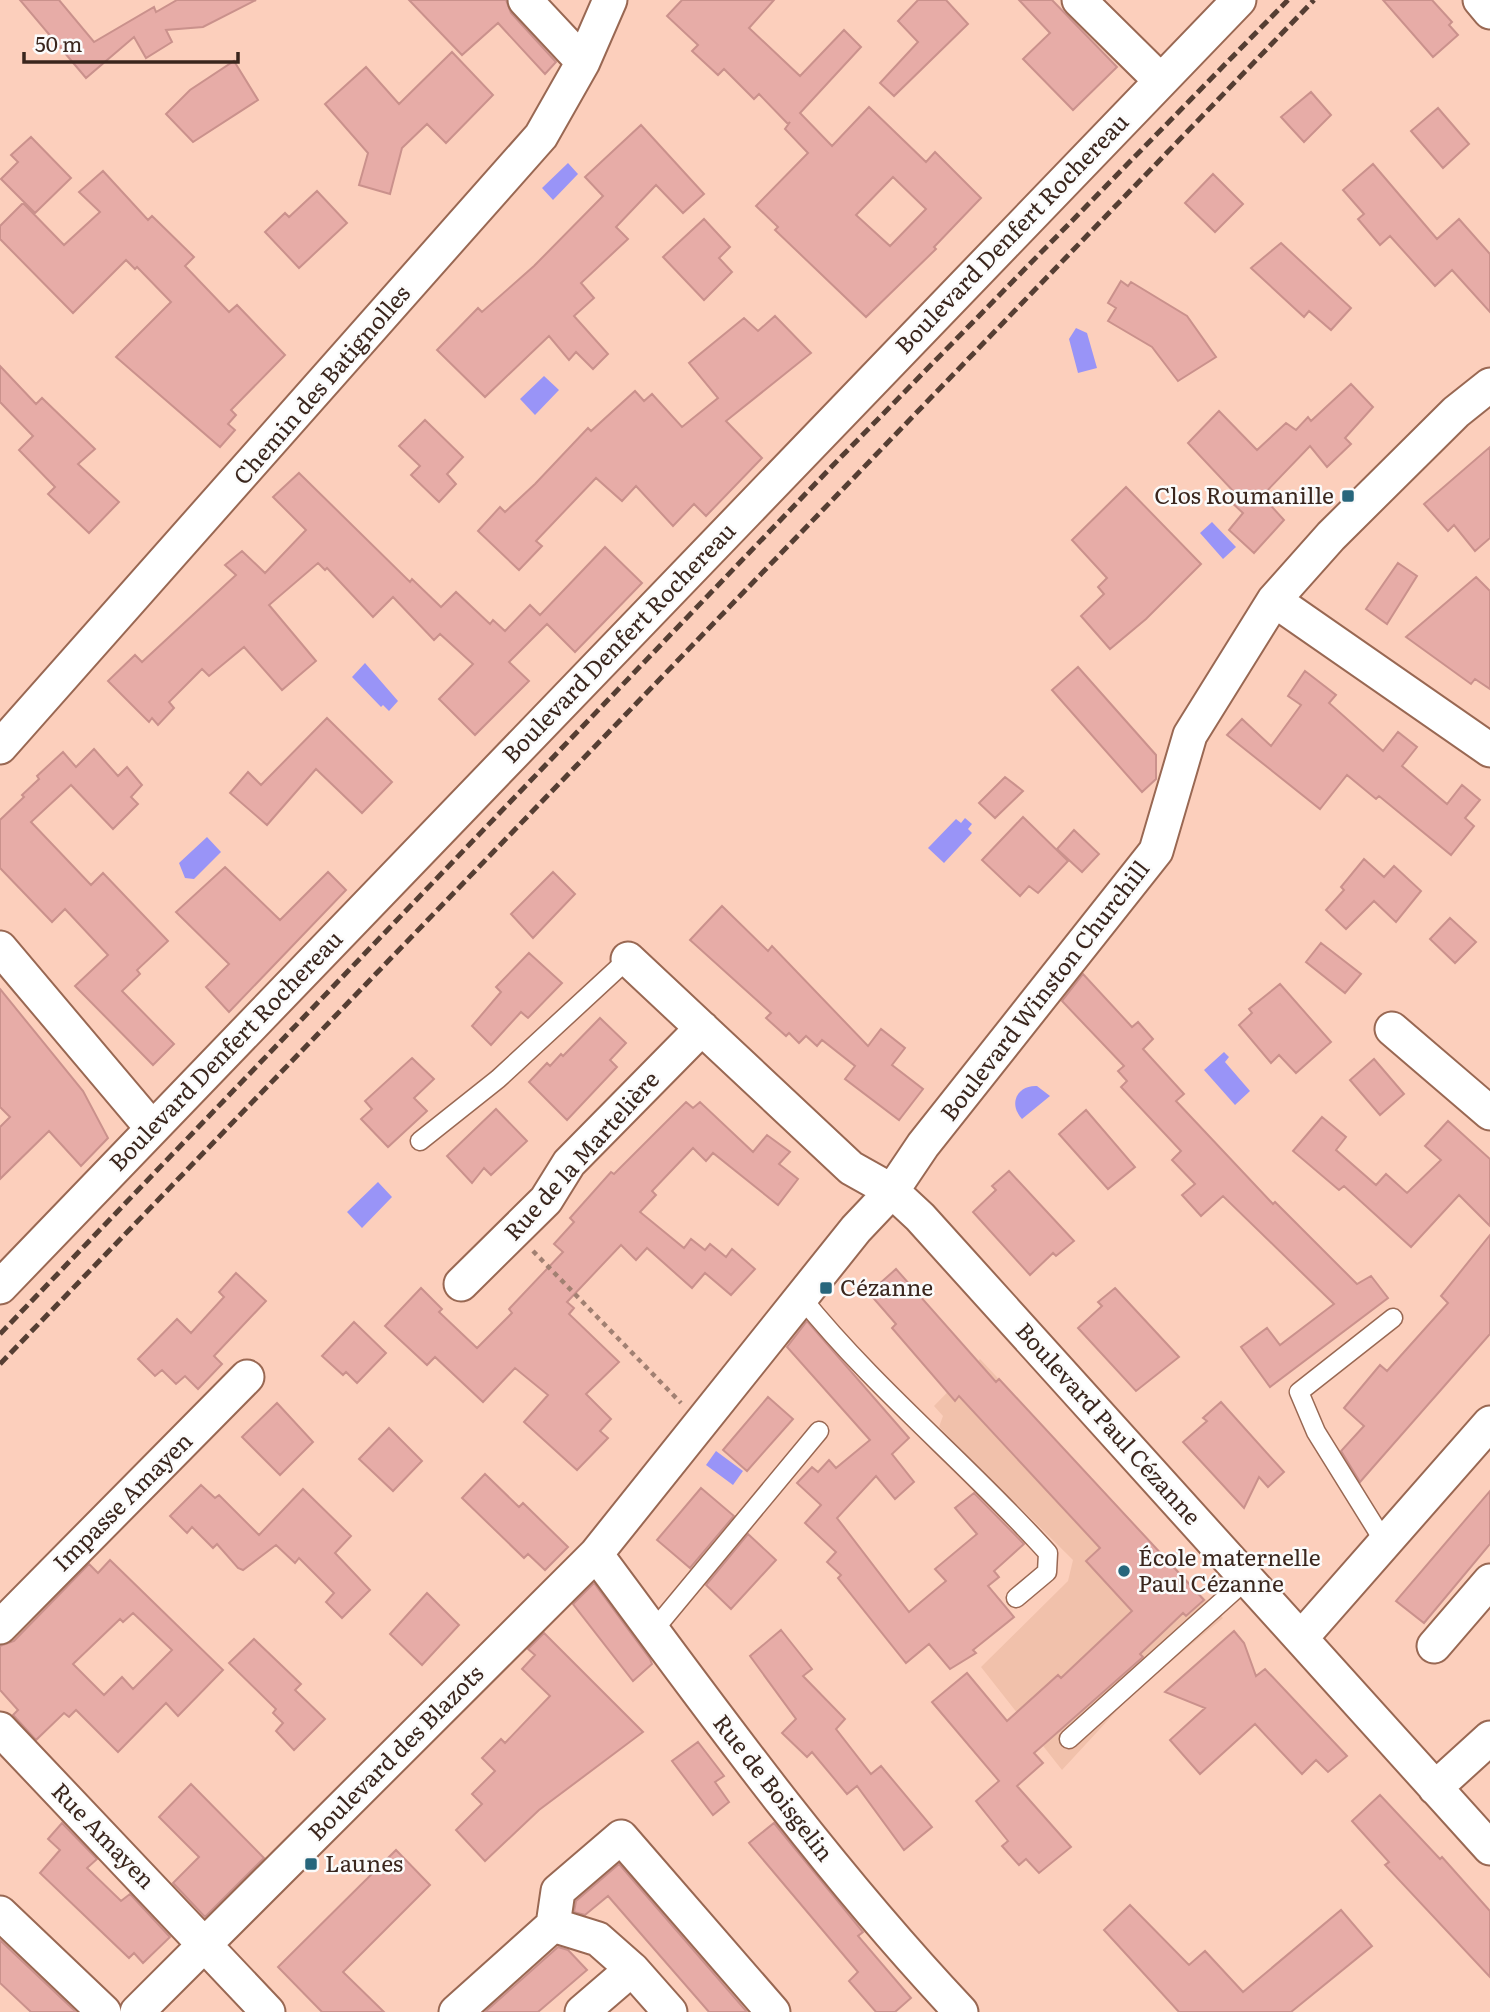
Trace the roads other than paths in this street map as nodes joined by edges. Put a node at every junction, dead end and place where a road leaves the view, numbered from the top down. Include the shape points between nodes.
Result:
1 (525, 0) edge
2 (610, 0) edge
3 (1079, 0) edge
4 (1239, 0) edge
5 (1480, 0) edge
6 (1490, 12) edge
7 (583, 62) junction
8 (1160, 80) junction
9 (1490, 385) edge
10 (1274, 600) junction
11 (0, 747) edge
12 (1489, 747) edge
13 (0, 948) edge
14 (628, 959) joint
15 (702, 1028) junction
16 (1392, 1029) dead end
17 (1490, 1112) edge
18 (152, 1128) junction
19 (421, 1141) dead end
20 (892, 1191) junction
21 (461, 1283) dead end
22 (0, 1287) edge
23 (802, 1297) junction
24 (1393, 1318) dead end
25 (247, 1377) dead end
26 (819, 1431) dead end
27 (1487, 1431) edge
28 (1385, 1543) junction
29 (596, 1554) junction
30 (1247, 1579) junction
31 (1490, 1581) edge
32 (1016, 1598) dead end
33 (0, 1627) edge
34 (653, 1631) junction
35 (1301, 1638) junction
36 (1434, 1646) dead end
37 (0, 1729) edge
38 (1490, 1738) edge
39 (1069, 1739) dead end
40 (1435, 1788) junction
41 (1490, 1848) edge
42 (0, 1913) edge
43 (553, 1926) junction
44 (206, 1944) junction
45 (632, 1969) junction
46 (104, 2012) edge
47 (136, 2012) edge
48 (268, 2012) edge
49 (456, 2012) edge
50 (582, 2012) edge
51 (670, 2012) edge
52 (773, 2012) edge
53 (961, 2012) edge

1 - 7 street
2 - 7 street, Chemin des Batignolles
3 - 8 street
4 - 8 street, Boulevard Denfert Rochereau
5 - 6 street
7 - 11 street, Chemin des Batignolles via 541,136
8 - 18 street, Boulevard Denfert Rochereau
9 - 10 street, Boulevard Winston Churchill via 1456,412
10 - 12 street
10 - 20 street, Boulevard Winston Churchill via 1190,735 1156,851 923,1145
13 - 18 street
14 - 15 street
14 - 19 lane via 498,1079
15 - 20 street via 851,1168
15 - 21 street, Rue de la Martelière via 569,1163 546,1200
16 - 17 street
18 - 22 street, Boulevard Denfert Rochereau
20 - 23 street, Boulevard Winston Churchill
20 - 30 street, Boulevard Paul Cézanne
23 - 29 street, Boulevard Winston Churchill
23 - 32 lane via 914,1421 1004,1504 1048,1553 1047,1572
24 - 28 lane via 1299,1392 1316,1432
25 - 33 street, Impasse Amayen
26 - 34 lane
27 - 28 street
28 - 35 street
29 - 34 street, Rue de Boisgelin
29 - 44 street, Boulevard des Blazots
30 - 35 street, Boulevard Paul Cézanne
30 - 39 lane
31 - 36 street
34 - 53 street, Rue de Boisgelin via 886,1932
35 - 40 street, Boulevard Paul Cézanne
37 - 44 street, Rue Amayen
38 - 40 street
40 - 41 street, Boulevard Paul Cézanne
42 - 46 street
43 - 45 street via 598,1939
43 - 49 street
43 - 52 street via 558,1891 621,1837
44 - 47 street, Boulevard des Blazots
44 - 48 street, Rue Amayen
45 - 50 street
45 - 51 street

